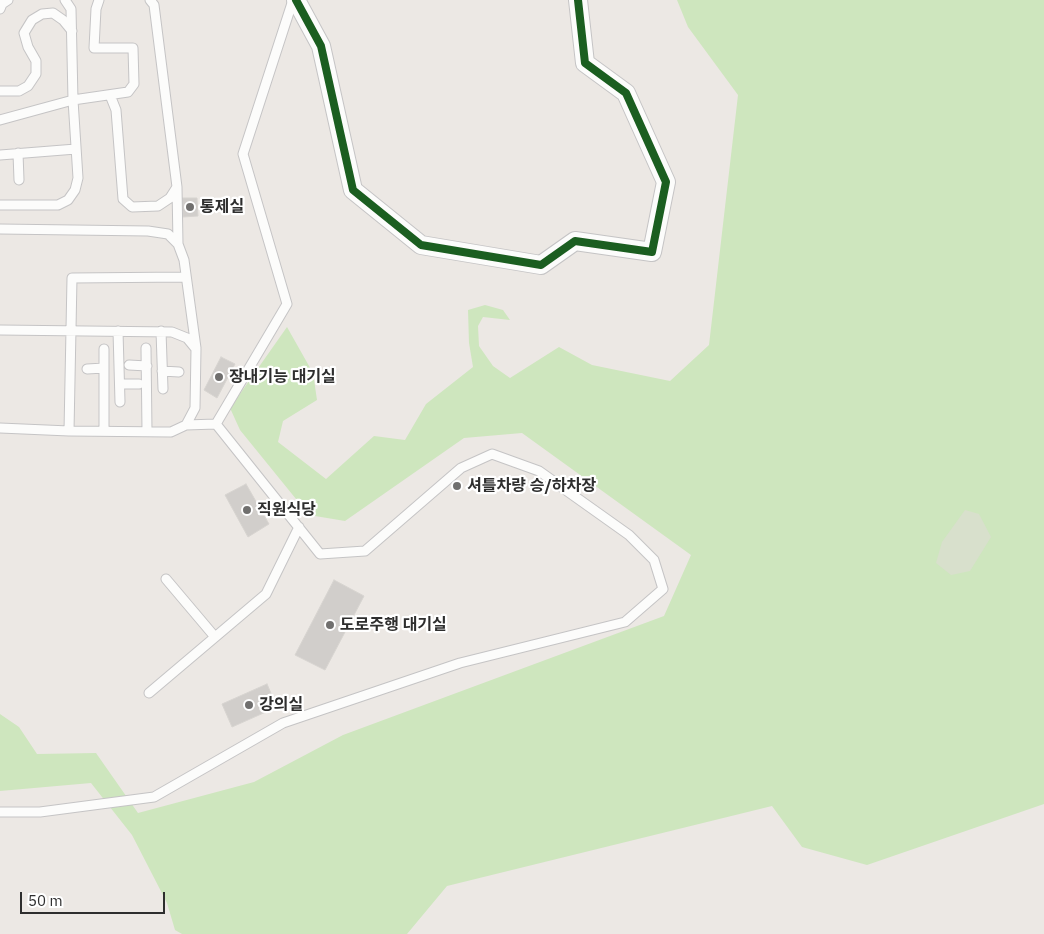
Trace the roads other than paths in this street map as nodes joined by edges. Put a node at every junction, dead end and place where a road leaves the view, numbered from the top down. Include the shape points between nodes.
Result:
1 (8, 0) edge
2 (65, 0) edge
3 (99, 0) edge
4 (150, 0) edge
5 (295, 0) edge
6 (578, 0) edge
7 (0, 9) edge
8 (72, 31) junction
9 (0, 91) edge
10 (110, 95) junction
11 (73, 100) junction
12 (0, 120) edge
13 (76, 149) junction
14 (18, 153) junction
15 (0, 155) edge
16 (19, 180) dead end
17 (177, 188) junction
18 (0, 205) edge
19 (0, 229) edge
20 (178, 244) junction
21 (186, 277) junction
22 (0, 330) edge
23 (71, 331) junction
24 (118, 331) junction
25 (161, 332) junction
26 (146, 348) dead end
27 (196, 348) junction
28 (104, 349) dead end
29 (129, 365) dead end
30 (146, 366) junction
31 (104, 368) junction
32 (87, 369) dead end
33 (162, 371) junction
34 (179, 372) dead end
35 (120, 384) junction
36 (139, 384) dead end
37 (163, 389) dead end
38 (120, 402) dead end
39 (216, 424) junction
40 (186, 425) junction
41 (0, 428) edge
42 (69, 430) junction
43 (104, 431) junction
44 (147, 431) junction
45 (299, 527) junction
46 (166, 579) dead end
47 (215, 637) junction
48 (149, 693) dead end
49 (0, 812) edge

1 - 7 lane
2 - 8 lane via 71,9
3 - 10 lane via 94,48 133,48 134,84 128,92
4 - 17 lane via 154,5
5 - 6 street via 321,46 353,190 421,245 541,265 575,241 652,252 666,182 626,93 585,63
5 - 39 lane via 243,154 287,304
8 - 9 lane via 53,13 42,14 32,20 24,33 36,61 36,74 28,86 19,91
8 - 11 lane
10 - 11 lane
10 - 17 lane via 116,110 123,199 132,207 158,206
11 - 12 lane
11 - 13 lane
13 - 14 lane
13 - 18 lane via 78,178 68,200 58,206
14 - 15 lane
14 - 16 lane
17 - 20 lane
19 - 20 lane via 148,231 168,234
20 - 21 lane
21 - 23 lane via 72,278
21 - 27 lane
22 - 23 lane
23 - 24 lane
23 - 42 lane
24 - 25 lane
24 - 35 lane
25 - 27 lane via 187,338
25 - 33 lane
26 - 30 lane
27 - 40 lane via 195,408
28 - 31 lane
29 - 30 lane
30 - 44 lane
31 - 32 lane
31 - 43 lane
33 - 34 lane
33 - 37 lane
35 - 36 lane
35 - 38 lane
39 - 40 lane
39 - 45 lane
40 - 44 lane via 171,432
41 - 42 lane
42 - 43 lane
43 - 44 lane
45 - 47 lane via 266,594
45 - 49 lane via 320,554 365,551 461,468 492,454 539,471 629,535 654,560 663,589 625,622 460,663 283,723 154,798 40,812
46 - 47 lane
47 - 48 lane

